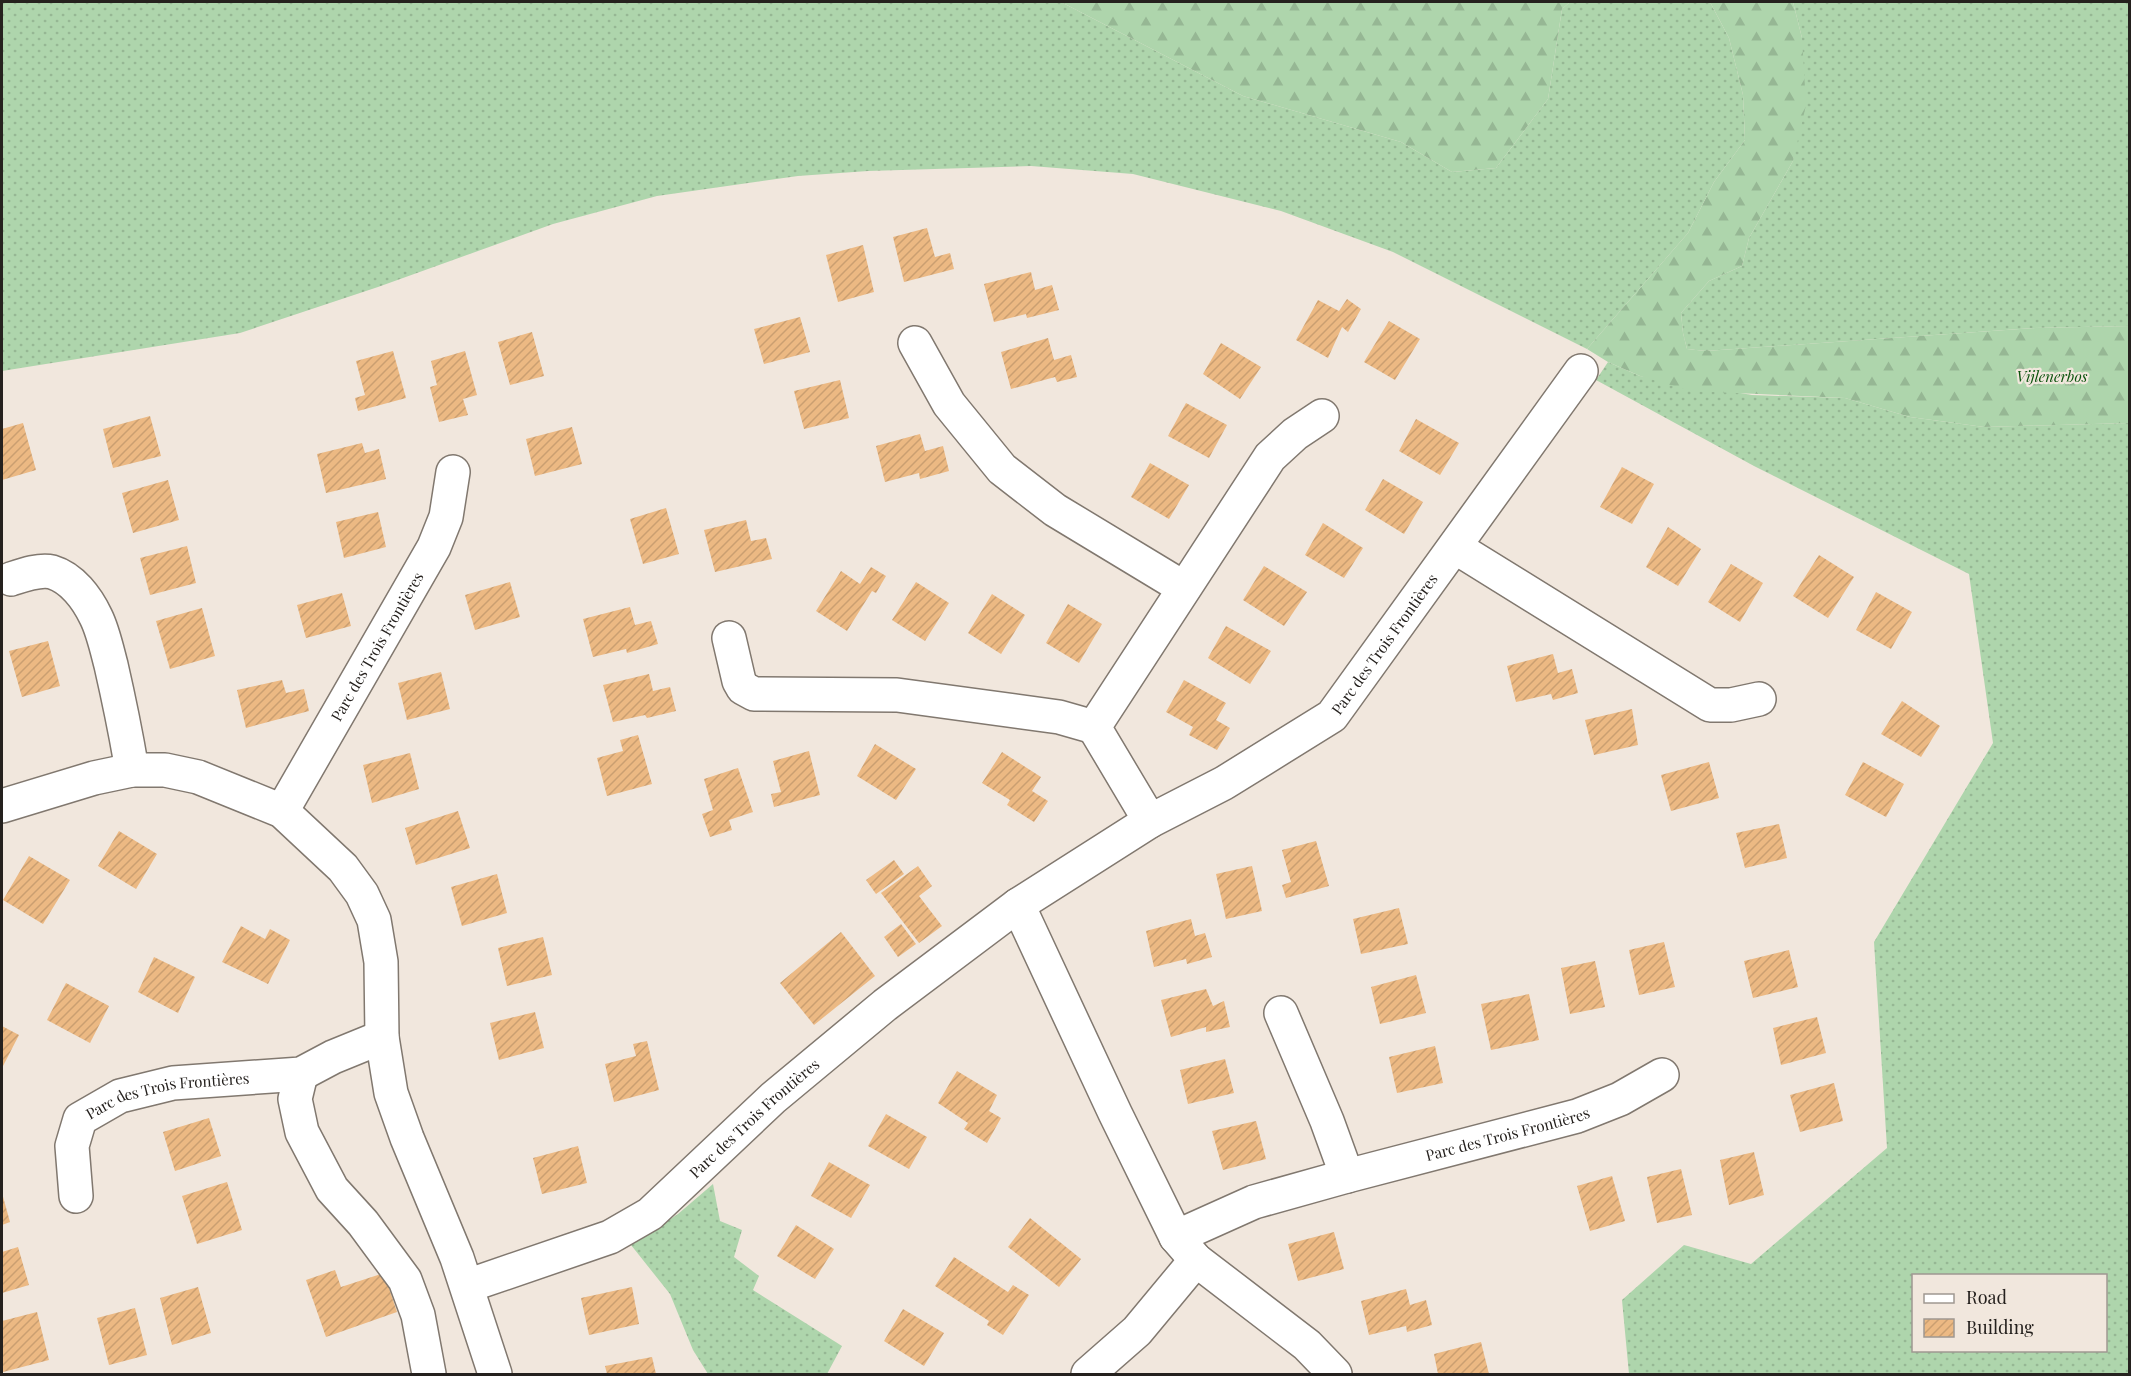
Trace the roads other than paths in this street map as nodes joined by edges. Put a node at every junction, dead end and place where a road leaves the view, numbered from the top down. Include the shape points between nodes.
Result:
1 (915, 343) dead end
2 (1581, 371) dead end
3 (1322, 416) dead end
4 (453, 472) dead end
5 (1455, 548) junction
6 (11, 579) dead end
7 (1184, 588) junction
8 (729, 638) dead end
9 (1759, 699) dead end
10 (1094, 727) junction
11 (132, 770) junction
12 (2, 806) edge
13 (282, 811) junction
14 (1150, 821) junction
15 (1018, 905) junction
16 (1281, 1013) dead end
17 (382, 1037) junction
18 (301, 1074) junction
19 (1662, 1075) dead end
20 (1347, 1176) junction
21 (76, 1196) dead end
22 (1186, 1249) junction
23 (467, 1286) junction
24 (429, 1374) edge
25 (495, 1374) edge
26 (1089, 1374) edge
27 (1335, 1374) edge

1 - 7 street via 949,404 1002,469 1055,510
2 - 5 street, Parc des Trois Frontières
3 - 7 street via 1270,457
4 - 13 street, Parc des Trois Frontières via 446,518 434,547
5 - 9 street via 1710,705
5 - 14 street, Parc des Trois Frontières via 1332,716 1224,783
6 - 11 street via 50,572 70,582 97,618 123,717
7 - 10 street
8 - 10 street via 739,681 754,694 897,695 1059,717
10 - 14 street
11 - 12 street
11 - 13 street via 165,770 198,777
13 - 17 street via 343,868 362,894 374,920 381,962
14 - 15 street, Parc des Trois Frontières
15 - 22 street via 1115,1113
15 - 23 street, Parc des Trois Frontières via 885,1005 773,1098 650,1214 610,1237
16 - 20 street
17 - 18 street, Parc des Trois Frontières
17 - 23 street via 391,1093
18 - 21 street, Parc des Trois Frontières via 173,1083 120,1096 80,1119 72,1146
18 - 24 street via 296,1099 302,1132 332,1189 405,1280 418,1315
19 - 20 street, Parc des Trois Frontières via 1620,1099 1577,1116
20 - 22 street, Parc des Trois Frontières via 1254,1202
22 - 26 street, Parc des Trois Frontières via 1137,1331
22 - 27 street via 1307,1345
23 - 25 street

